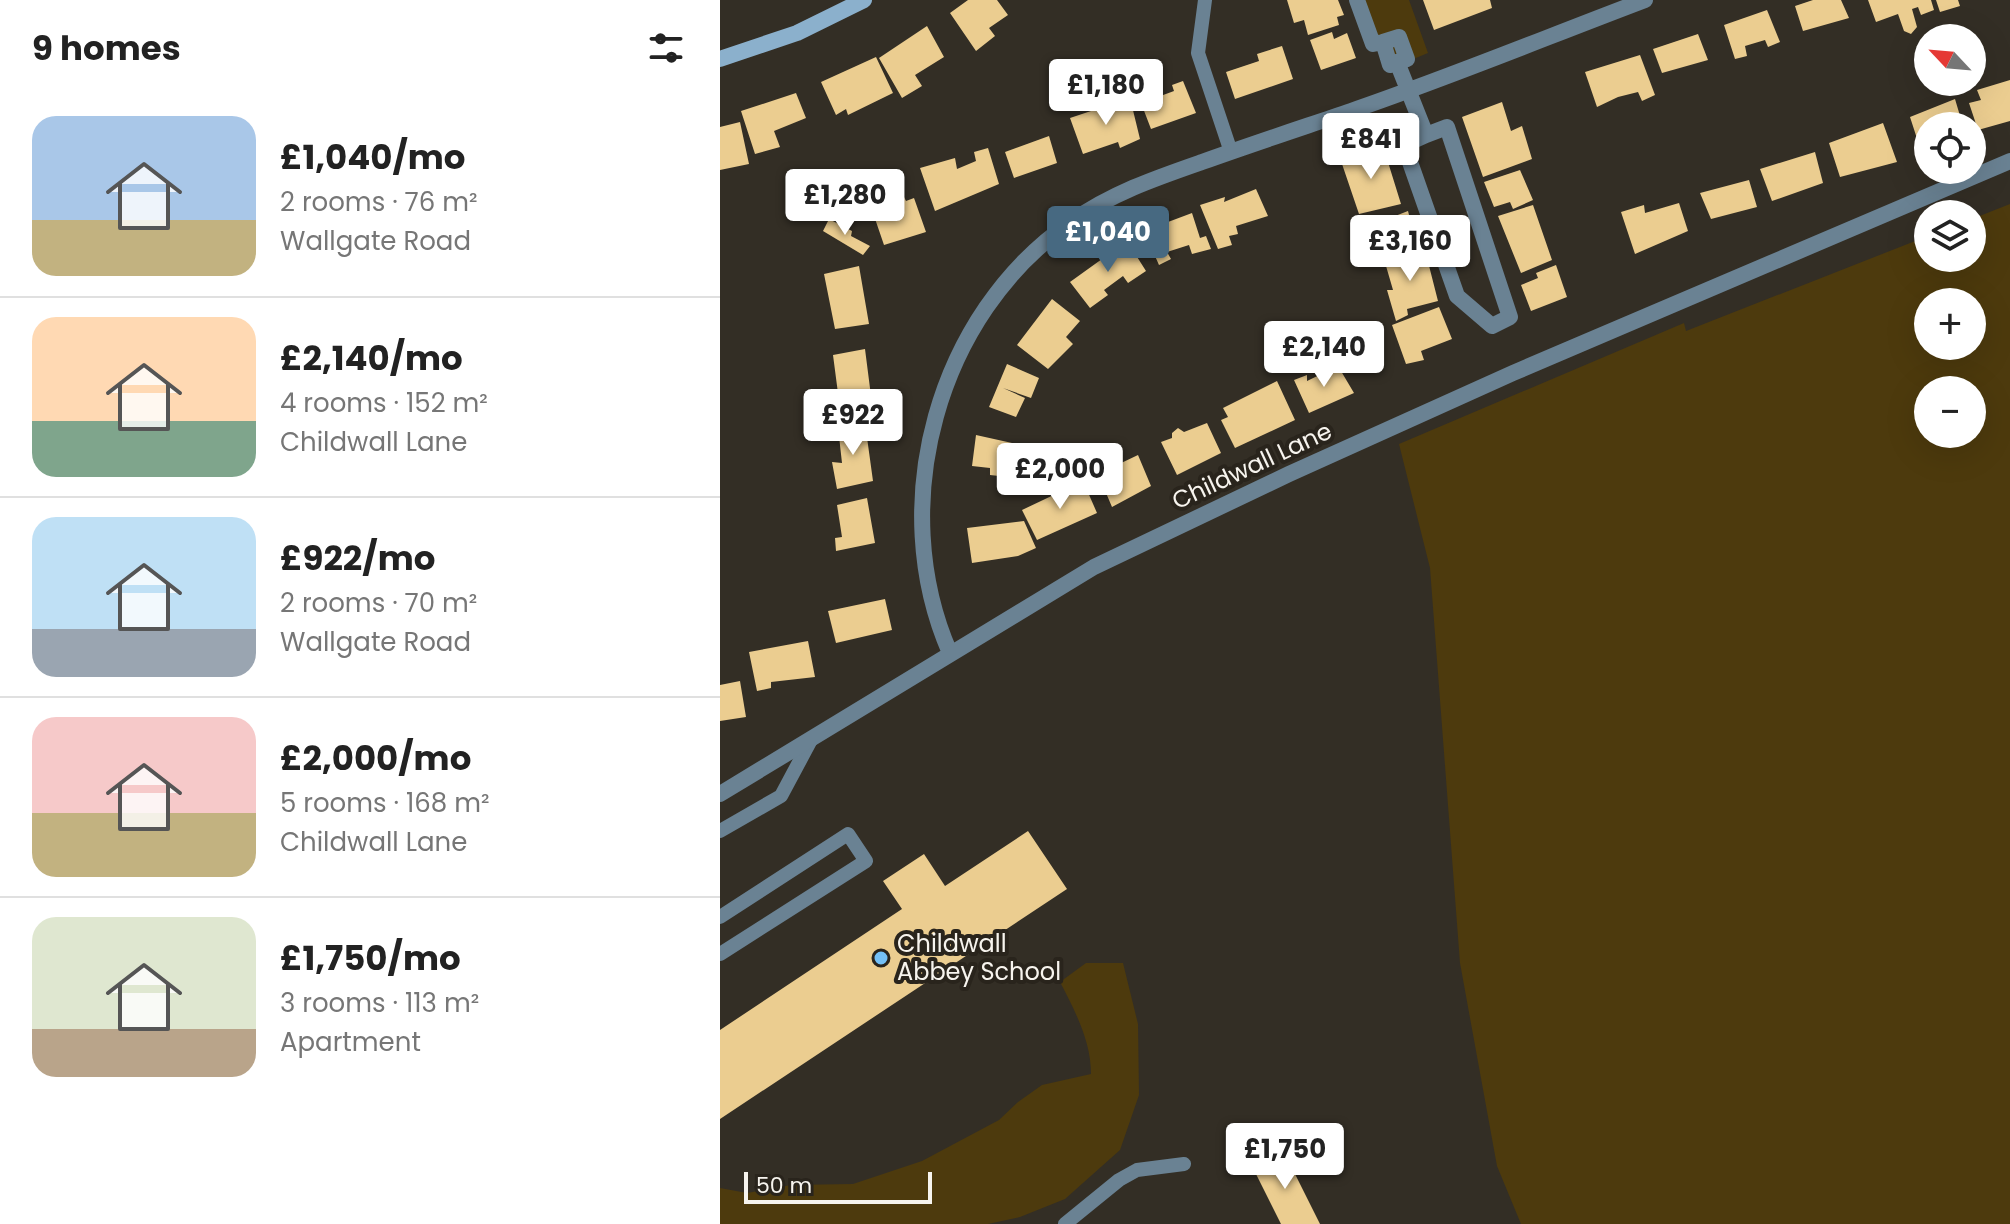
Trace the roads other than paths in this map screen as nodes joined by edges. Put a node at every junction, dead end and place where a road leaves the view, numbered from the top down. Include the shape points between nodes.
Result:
1 (864, 0) edge
2 (1205, 0) edge
3 (1357, 0) edge
4 (1645, 0) edge
5 (720, 59) edge
6 (1407, 90) junction
7 (1426, 135) junction
8 (1231, 152) junction
9 (2010, 161) edge
10 (950, 653) junction
11 (812, 738) junction
12 (720, 794) edge
13 (720, 831) edge
14 (720, 917) edge
15 (720, 954) edge
16 (1184, 1164) dead end
17 (1065, 1224) edge

1 - 5 street via 797,33
2 - 8 lane via 1198,53
3 - 6 street via 1373,44 1383,42 1390,65 1397,62
4 - 6 street
6 - 7 street
6 - 8 street
7 - 7 street via 1447,127 1510,317 1492,326 1457,296 1404,145
8 - 10 street via 1128,188 1068,223 999,290 968,338 938,406 922,499 927,571
9 - 10 street, Childwall Lane via 1289,474 1094,567
10 - 11 street, Childwall Lane
11 - 12 street, Childwall Lane
11 - 13 lane via 781,796
14 - 15 lane via 848,834 866,861
16 - 17 lane via 1137,1170

